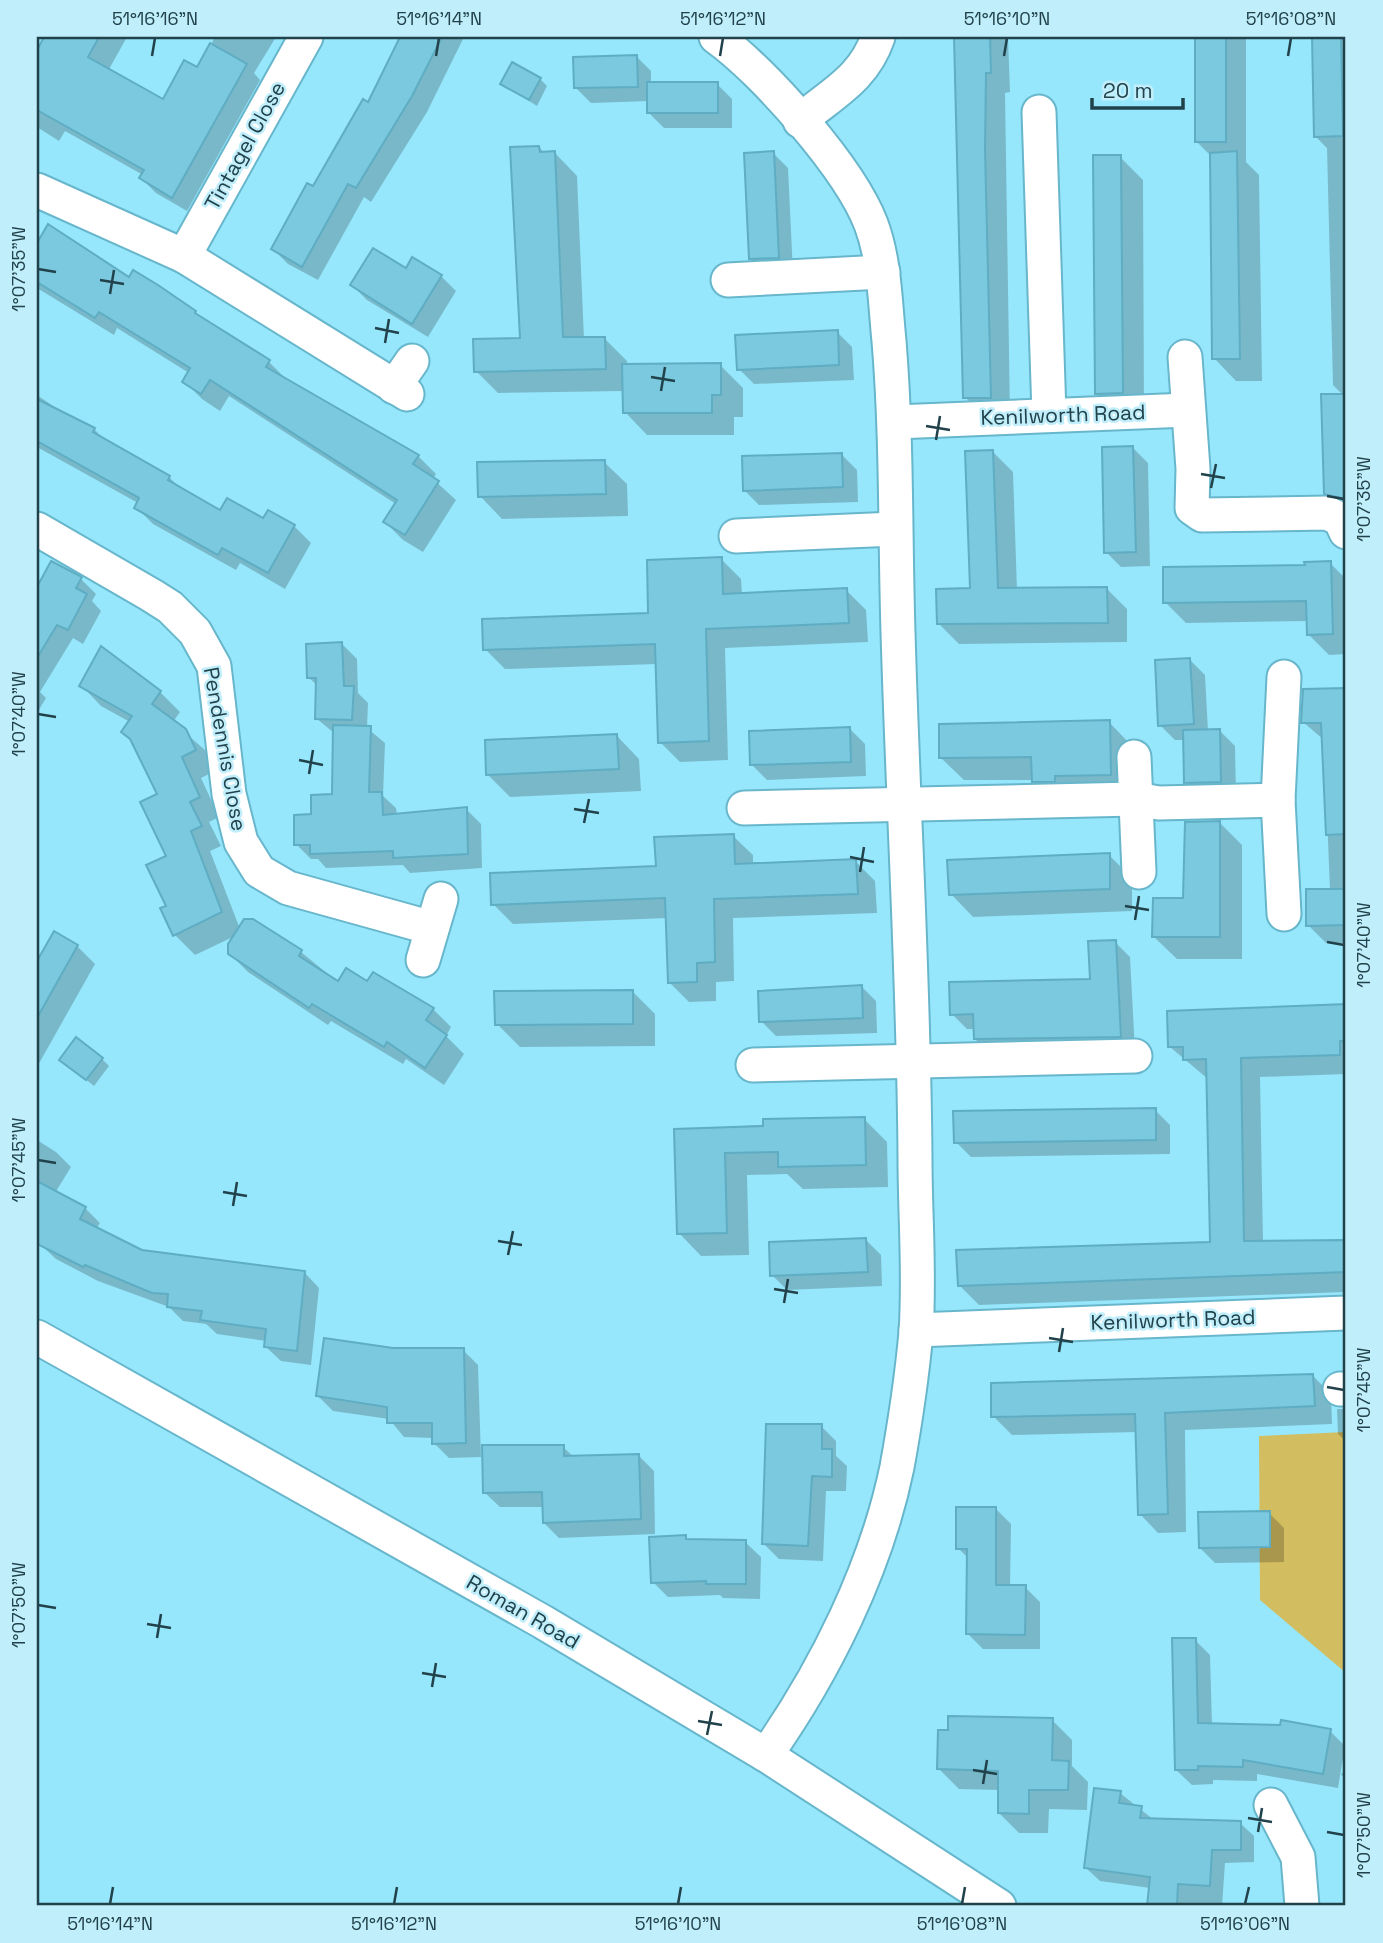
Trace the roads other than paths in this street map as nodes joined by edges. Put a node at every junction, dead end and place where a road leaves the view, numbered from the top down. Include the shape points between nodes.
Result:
1 (306, 37) edge
2 (716, 37) edge
3 (878, 37) edge
4 (1039, 112) dead end
5 (800, 121) junction
6 (37, 190) edge
7 (184, 256) junction
8 (883, 272) junction
9 (728, 280) dead end
10 (1185, 357) dead end
11 (404, 381) dead end
12 (1188, 410) junction
13 (1049, 414) junction
14 (895, 422) junction
15 (37, 529) edge
16 (895, 529) junction
17 (1346, 532) edge
18 (736, 536) dead end
19 (1284, 677) dead end
20 (1134, 757) dead end
21 (1135, 799) junction
22 (1278, 800) junction
23 (902, 804) junction
24 (744, 808) dead end
25 (1139, 872) dead end
26 (1284, 914) dead end
27 (423, 960) dead end
28 (1135, 1056) dead end
29 (914, 1060) junction
30 (753, 1065) dead end
31 (1346, 1313) edge
32 (916, 1331) junction
33 (37, 1337) edge
34 (766, 1755) junction
35 (1271, 1805) dead end
36 (999, 1906) edge
37 (1302, 1906) edge

1 - 7 street, Tintagel Close
2 - 5 street via 768,83
3 - 5 street via 871,57 852,80
4 - 13 street
5 - 8 street via 849,183 871,225
6 - 7 street
7 - 11 street
8 - 9 street
8 - 14 street
10 - 12 street
12 - 13 street, Kenilworth Road
12 - 17 street via 1192,508 1202,515 1327,513 1340,519
13 - 14 street, Kenilworth Road
14 - 16 street
15 - 27 street, Pendennis Close via 160,601 195,632 214,666 229,794 241,842 259,871 288,888 437,914
16 - 18 street
16 - 23 street
19 - 22 street
20 - 21 street
21 - 22 street via 1159,803
21 - 23 street
21 - 25 street
22 - 26 street
23 - 24 street
23 - 29 street
28 - 29 street
29 - 30 street
29 - 32 street
31 - 32 street, Kenilworth Road
32 - 34 street via 896,1468 876,1541 839,1631
33 - 34 street, Roman Road via 543,1622
34 - 36 street, Roman Road
35 - 37 street via 1298,1857

